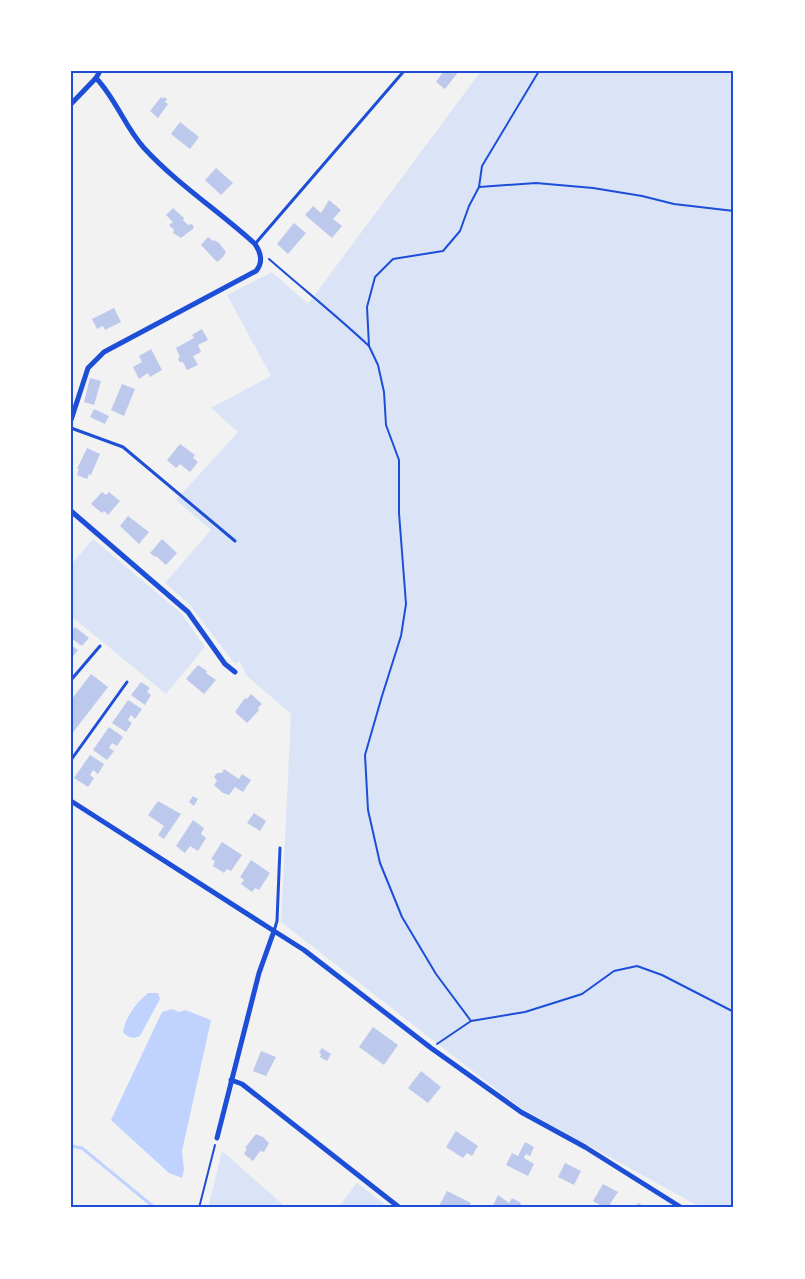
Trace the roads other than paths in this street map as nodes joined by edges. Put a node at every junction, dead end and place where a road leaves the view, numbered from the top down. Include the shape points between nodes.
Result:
1 (100, 71) edge
2 (404, 71) edge
3 (96, 78) junction
4 (71, 104) edge
5 (255, 244) junction
6 (71, 420) edge
7 (71, 428) edge
8 (71, 511) edge
9 (235, 541) dead end
10 (100, 646) dead end
11 (235, 672) dead end
12 (71, 680) edge
13 (126, 682) dead end
14 (71, 760) edge
15 (71, 801) edge
16 (280, 848) dead end
17 (274, 932) junction
18 (231, 1080) junction
19 (216, 1138) road end
20 (400, 1208) edge
21 (682, 1208) edge

1 - 3 street
2 - 5 lane
3 - 4 street
3 - 5 street via 108,90 145,149 192,194
5 - 6 street via 261,261 256,271 104,352 88,368
7 - 9 lane via 123,447
8 - 11 street via 188,612 225,664
10 - 12 lane
13 - 14 lane
15 - 17 street
16 - 17 lane
17 - 18 street via 259,973
17 - 21 street via 304,950 431,1048 521,1112 585,1147
18 - 19 street
18 - 20 street via 242,1084

